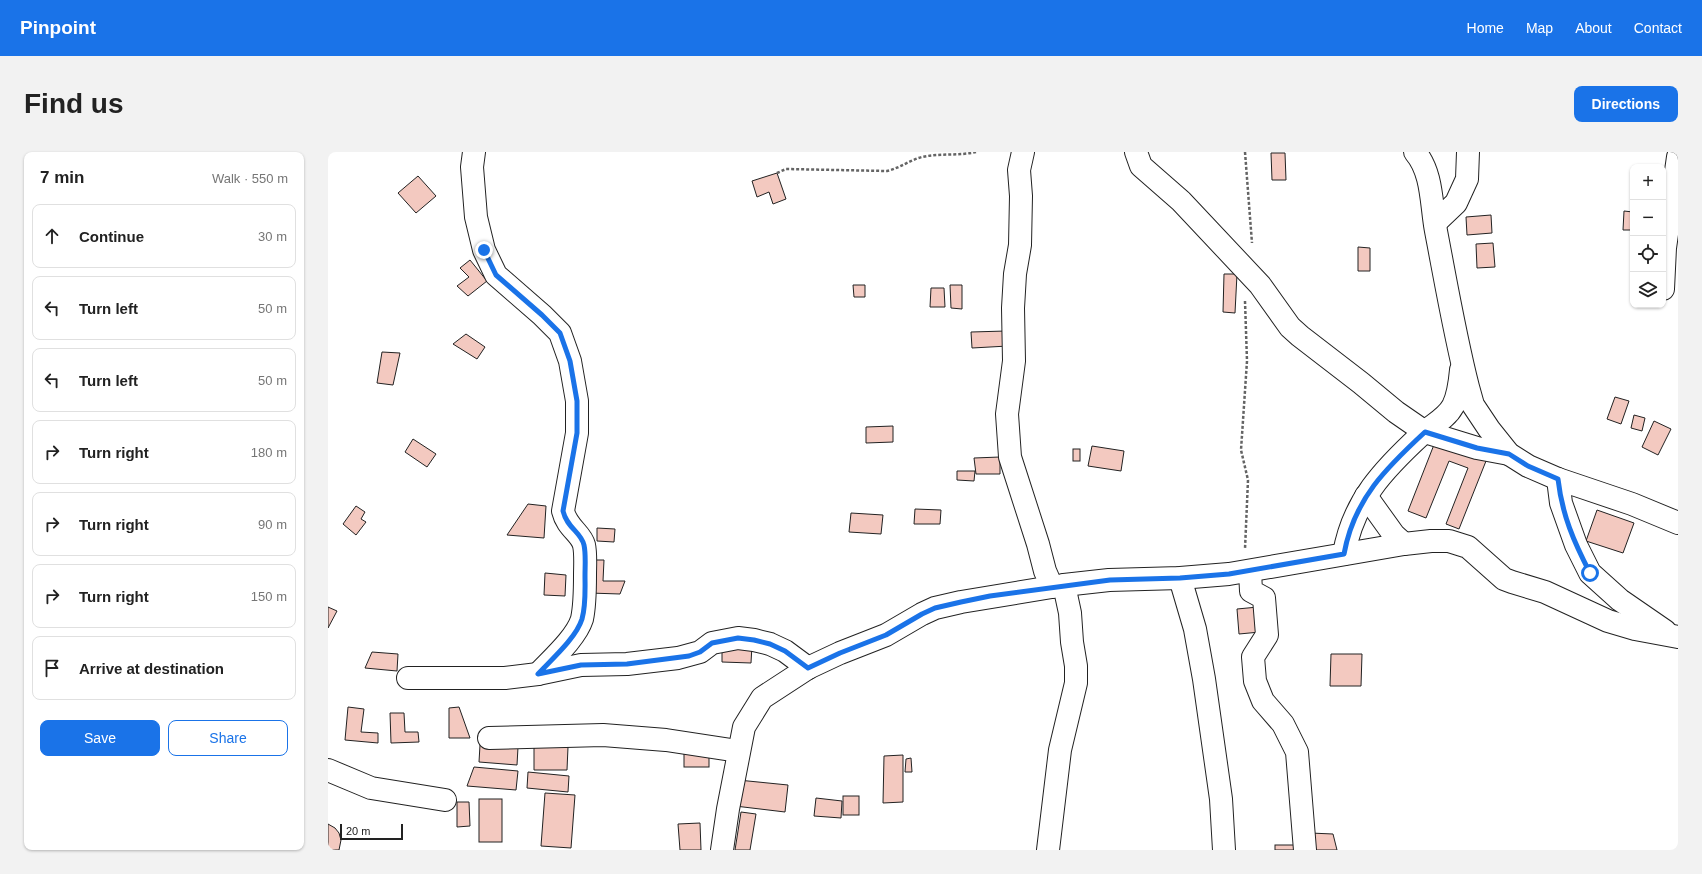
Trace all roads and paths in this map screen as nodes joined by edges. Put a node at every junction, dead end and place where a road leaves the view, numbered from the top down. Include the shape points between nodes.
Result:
1 (474, 152) edge
2 (976, 152) edge
3 (1023, 152) edge
4 (1136, 152) edge
5 (1244, 152) edge
6 (1415, 152) edge
7 (1468, 152) edge
8 (1678, 157) edge
9 (777, 173) dead end
10 (1435, 223) junction
11 (1248, 272) junction
12 (1664, 272) edge
13 (1462, 365) junction
14 (1425, 432) junction
15 (1509, 454) junction
16 (1558, 479) junction
17 (1366, 496) junction
18 (1678, 523) edge
19 (1404, 544) junction
20 (1344, 554) junction
21 (1250, 571) junction
22 (1180, 578) junction
23 (1058, 586) junction
24 (1675, 637) edge
25 (808, 668) junction
26 (538, 674) junction
27 (408, 678) dead end
28 (489, 738) dead end
29 (738, 751) junction
30 (328, 770) edge
31 (445, 800) dead end
32 (722, 850) edge
33 (1048, 850) edge
34 (1224, 850) edge
35 (1305, 850) edge

1 - 26 street via 472,167 476,217 484,250 496,275 560,333 570,361 577,401 577,433 563,511 566,522 584,545 584,608 582,620 568,642
2 - 9 path via 921,157 887,171 786,169
3 - 23 street via 1019,170 1020,245 1013,308 1014,361 1007,414 1010,457 1044,571
4 - 11 street via 1141,166 1181,201
5 - 11 path
6 - 10 street via 1425,169
7 - 10 street via 1467,179 1456,203
8 - 12 street
10 - 13 street
11 - 14 street via 1290,327 1396,412
11 - 21 path via 1247,361 1241,450 1248,480 1245,546
13 - 14 street via 1453,406 1439,423
13 - 15 street via 1473,405
14 - 15 street via 1477,448
14 - 17 street via 1387,468
15 - 16 street via 1528,466
16 - 18 street via 1632,504
16 - 24 street via 1561,503 1576,545 1590,573 1620,600
17 - 19 street via 1394,535
17 - 20 street via 1354,519
19 - 20 street
19 - 24 street via 1448,541 1468,547 1504,579 1545,592 1608,621
20 - 21 street
21 - 22 street
21 - 35 street via 1251,591 1264,598 1267,635 1253,656 1255,681 1263,701 1283,724 1297,752
22 - 23 street via 1110,580
22 - 34 street via 1195,629 1204,679 1221,800
23 - 25 street via 990,596 935,608 886,635
23 - 33 street via 1070,612 1076,684 1060,750
25 - 26 street via 785,651 770,644 738,638 712,643 689,656 627,664 581,665
25 - 29 street via 762,698 744,727
26 - 27 street via 474,679
28 - 29 street via 603,735 666,740
29 - 32 street
30 - 31 street via 371,788

